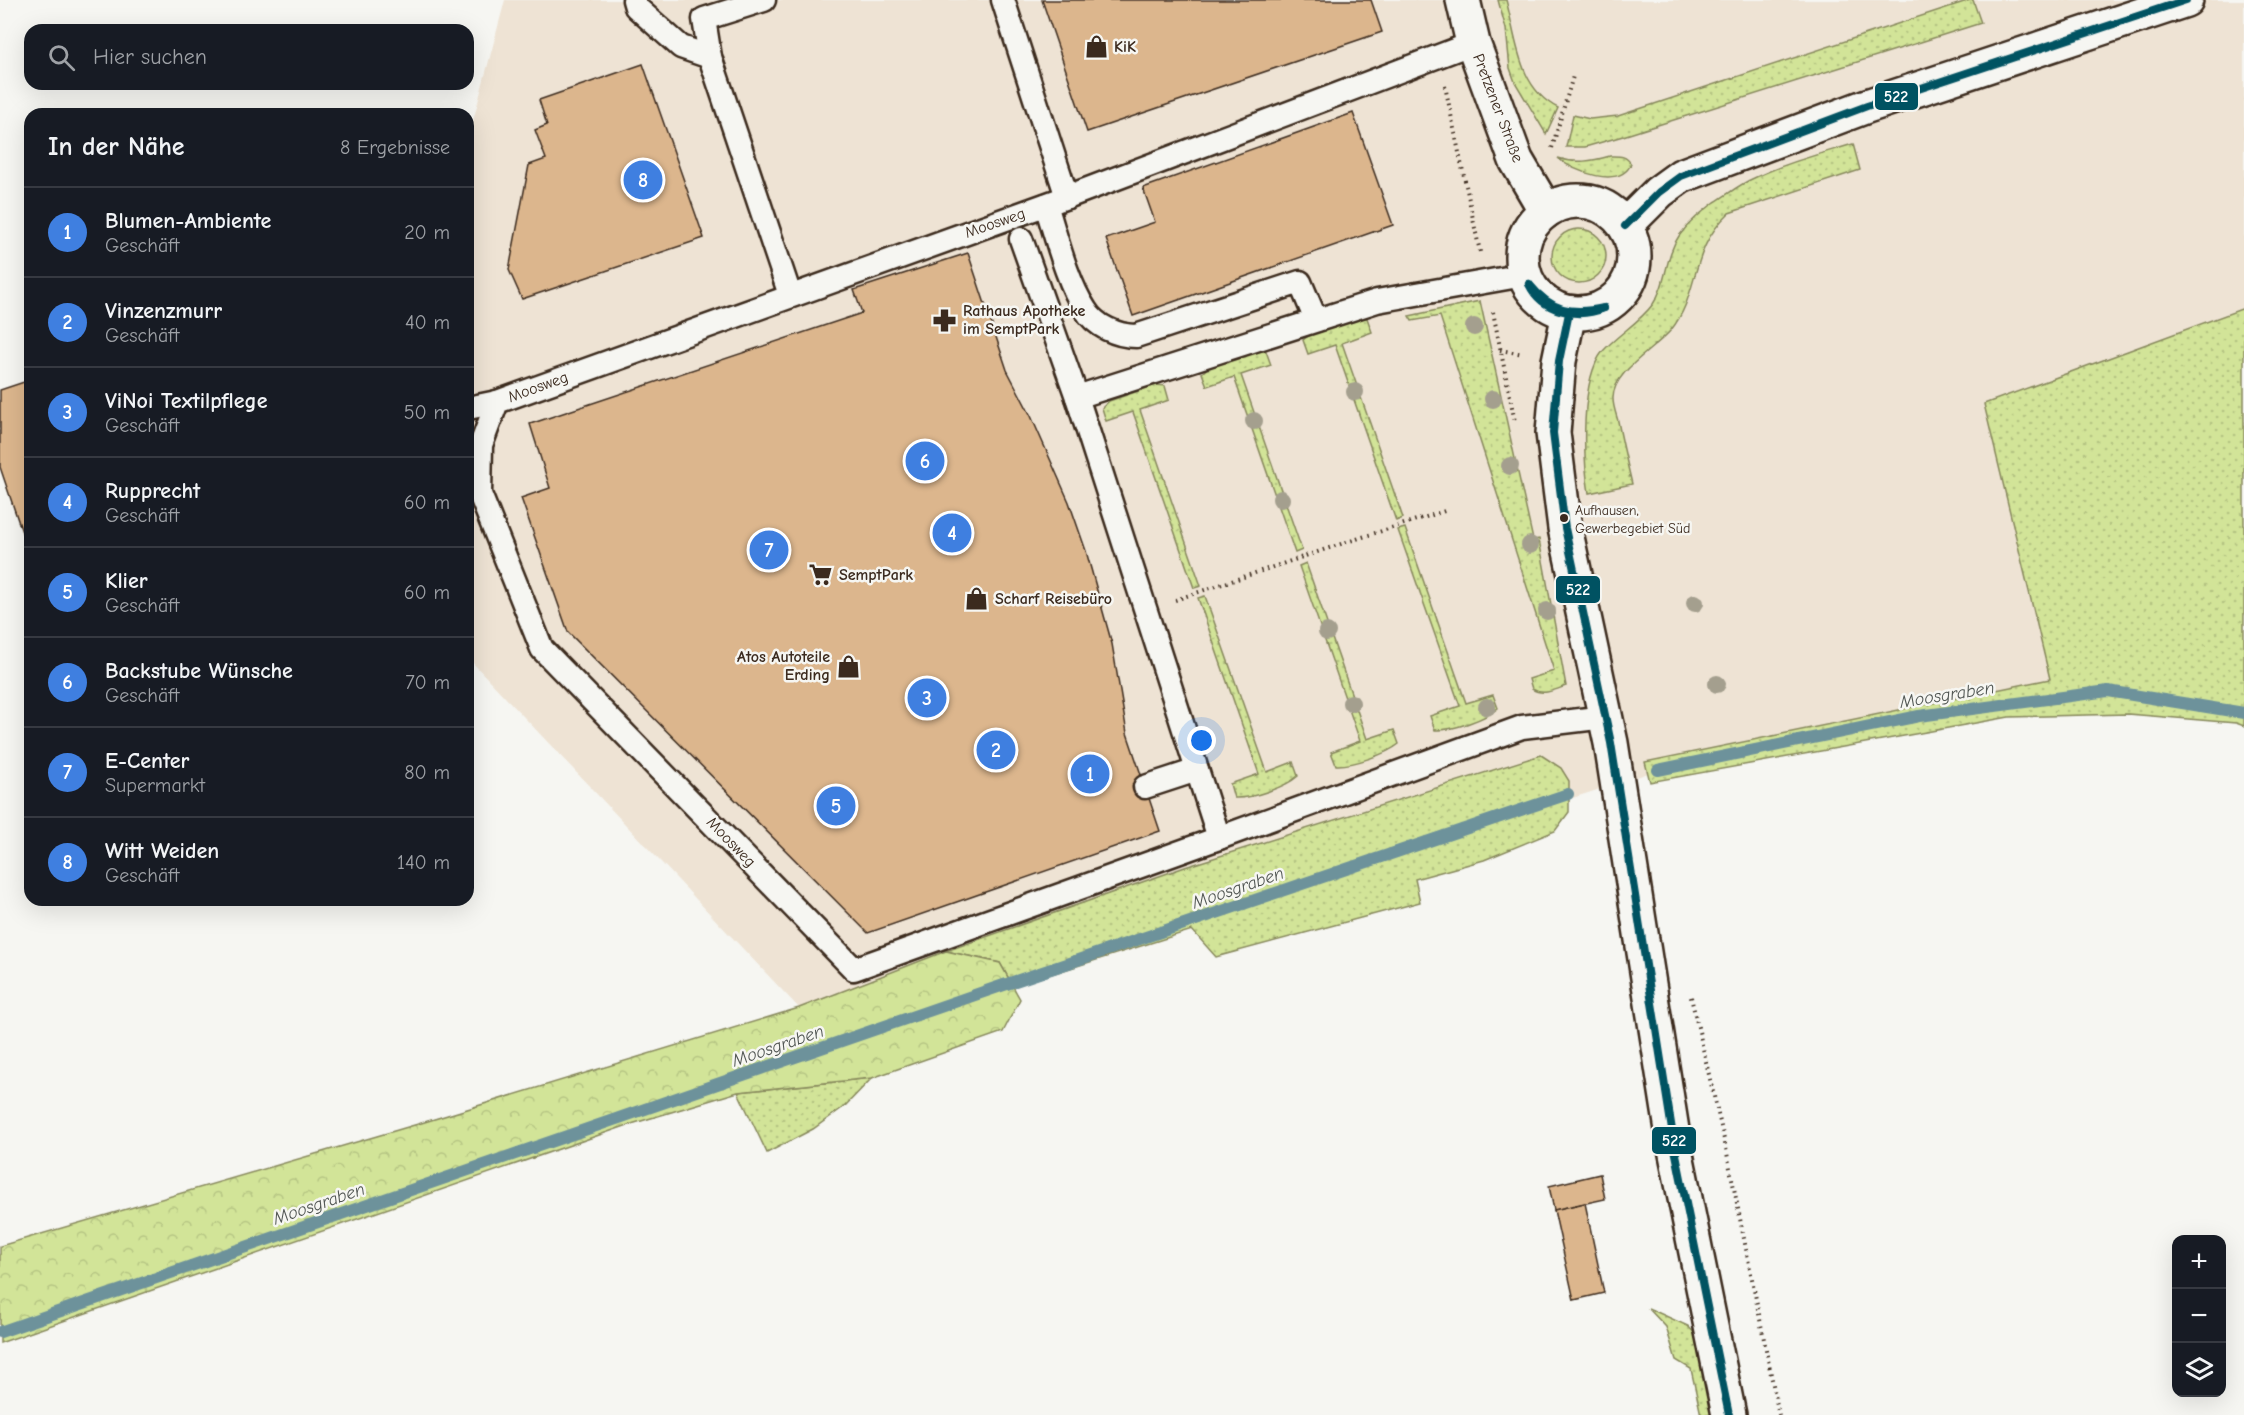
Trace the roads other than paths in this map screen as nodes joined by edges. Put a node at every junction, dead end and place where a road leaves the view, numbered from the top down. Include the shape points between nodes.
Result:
1 (634, 0) edge
2 (764, 0) edge
3 (1003, 0) edge
4 (1464, 0) edge
5 (2186, 0) edge
6 (1473, 43) junction
7 (710, 57) junction
8 (1056, 201) junction
9 (1546, 211) junction
10 (1625, 226) junction
11 (1020, 239) dead end
12 (1524, 275) junction
13 (790, 295) junction
14 (1569, 313) junction
15 (1316, 320) junction
16 (1077, 397) junction
17 (497, 402) junction
18 (474, 407) edge
19 (1605, 717) junction
20 (1197, 770) junction
21 (1145, 787) dead end
22 (1219, 838) junction
23 (1729, 1415) edge

1 - 7 lane via 636,7 681,47
2 - 7 lane via 704,20
3 - 8 lane
4 - 6 street, Pretzener Straße
5 - 10 street via 1867,106 1681,176
6 - 8 lane, Moosweg
6 - 9 street, Pretzener Straße via 1516,160
7 - 13 lane
8 - 13 lane, Moosweg
8 - 15 lane via 1068,273 1085,310 1102,326 1121,336 1136,336 1300,282
9 - 10 street via 1570,201 1595,204 1607,209
9 - 12 street via 1526,234
10 - 14 street via 1634,264 1625,288 1606,306 1581,314
11 - 16 lane
12 - 14 street via 1546,304
12 - 15 lane via 1377,301
13 - 17 lane, Moosweg
14 - 19 street via 1559,361 1553,433 1565,528
15 - 16 lane
16 - 20 lane
17 - 18 lane
17 - 22 lane, Moosweg via 481,445 480,495 542,649 854,969
19 - 22 lane via 1522,727
19 - 23 street via 1675,1149
20 - 21 lane
20 - 22 lane

